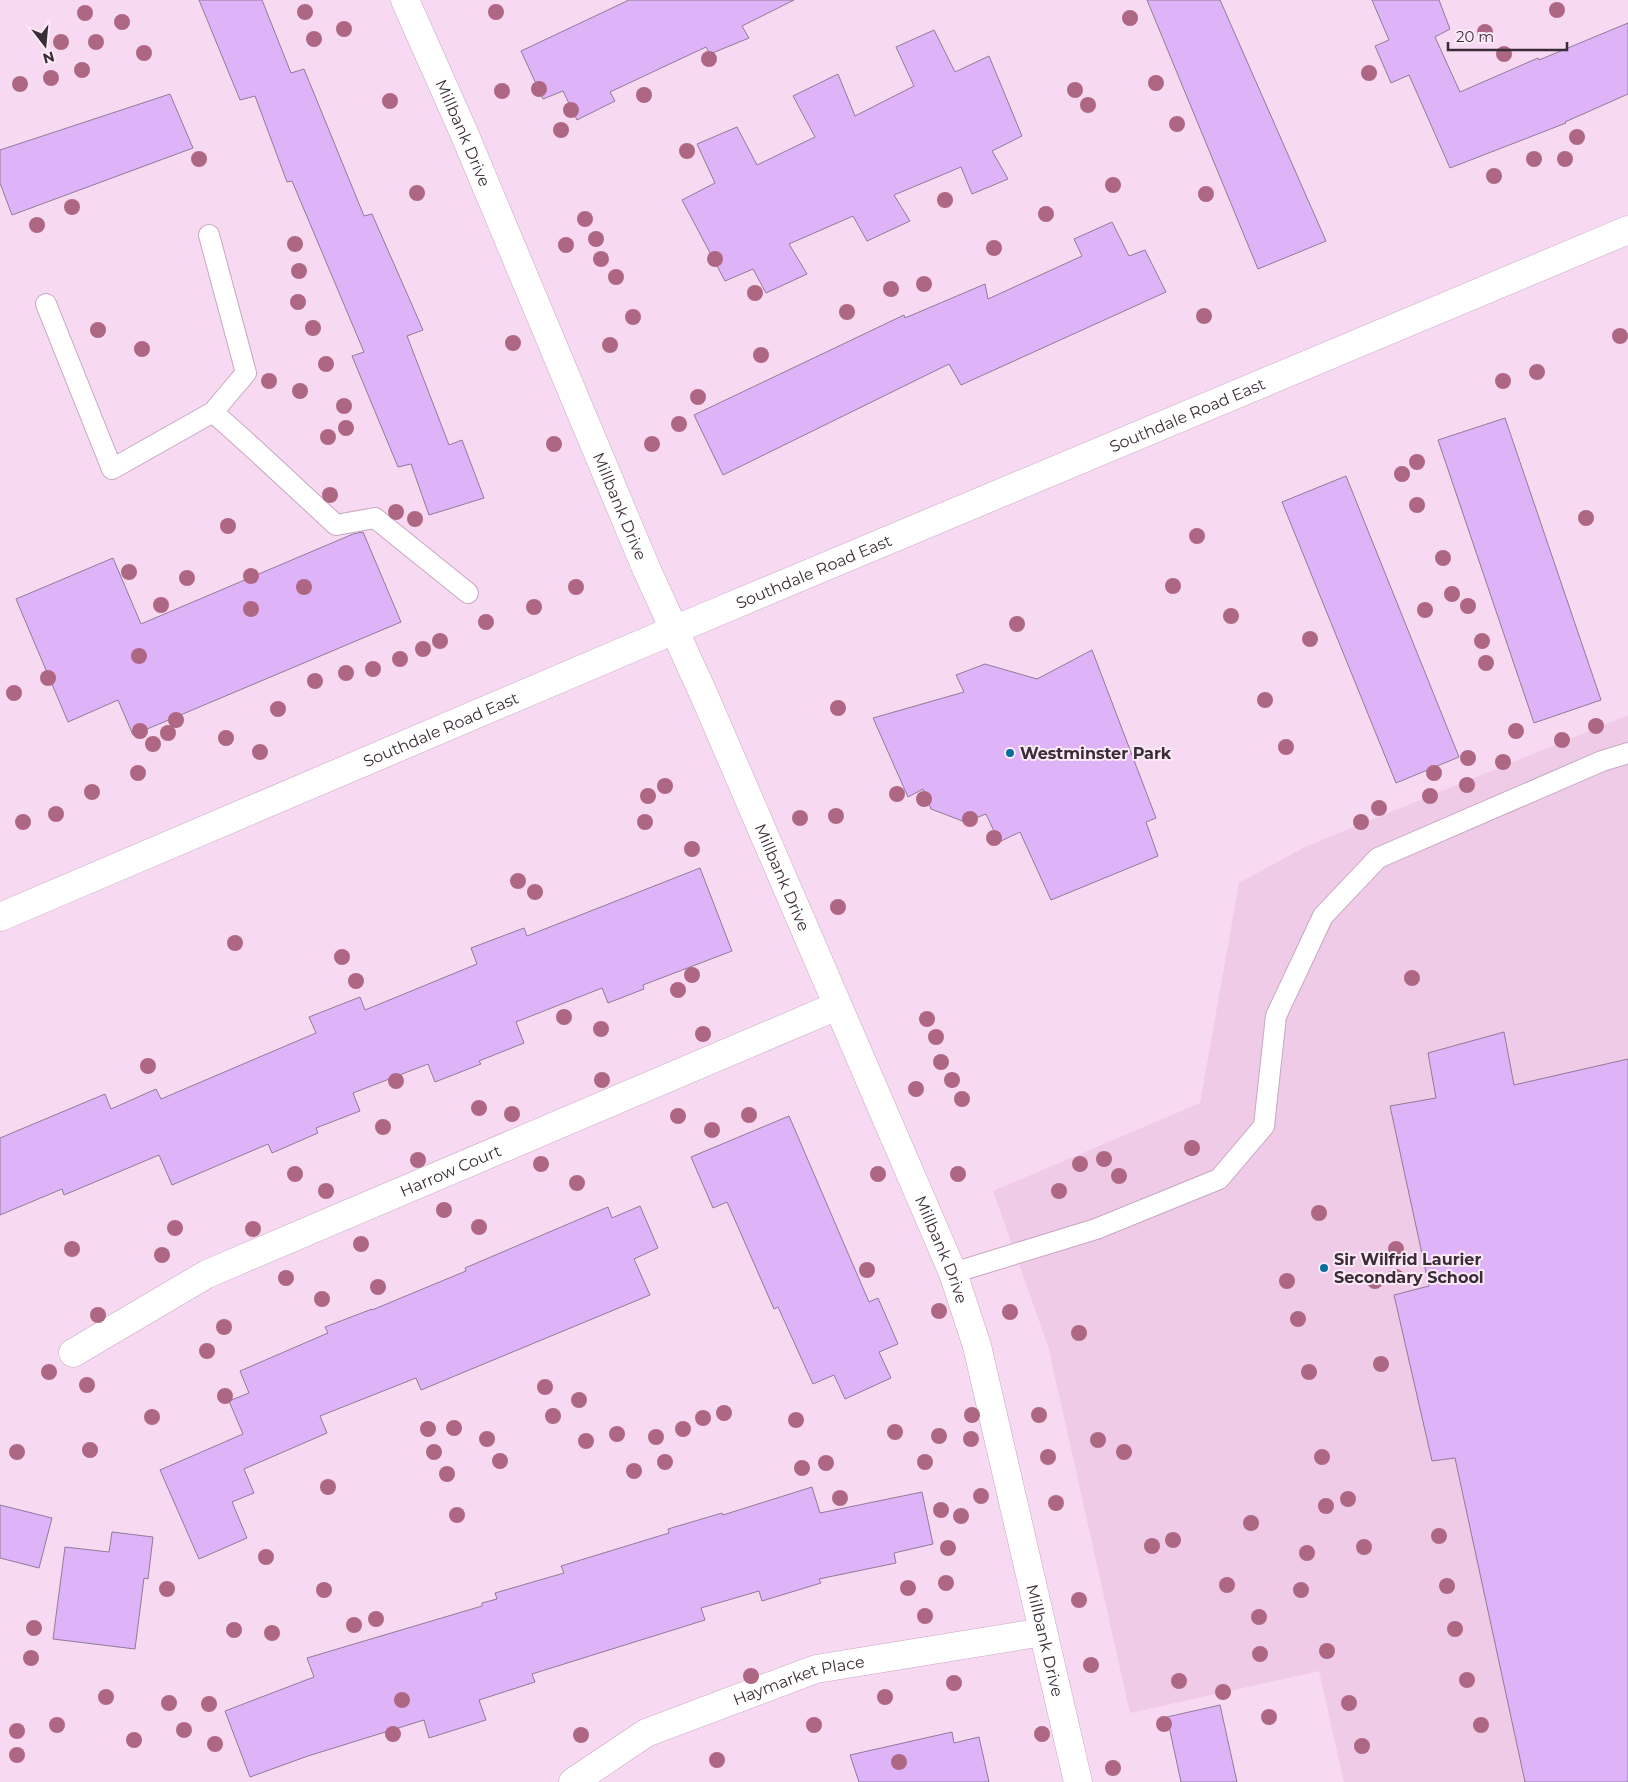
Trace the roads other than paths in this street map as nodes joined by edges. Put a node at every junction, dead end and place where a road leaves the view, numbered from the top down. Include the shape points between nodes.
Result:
1 (405, 0) edge
2 (1628, 230) edge
3 (209, 235) dead end
4 (46, 304) dead end
5 (212, 412) junction
6 (468, 593) dead end
7 (674, 630) junction
8 (1628, 753) edge
9 (0, 917) edge
10 (837, 1006) junction
11 (953, 1273) junction
12 (73, 1352) dead end
13 (1043, 1632) junction
14 (573, 1782) edge
15 (1078, 1782) edge

1 - 7 street, Millbank Drive
2 - 7 street, Southdale Road East
3 - 5 lane via 246,373
4 - 5 lane via 112,468
5 - 6 lane via 336,525 375,518
7 - 9 street, Southdale Road East
7 - 10 street, Millbank Drive
8 - 11 lane via 1602,761 1378,858 1323,916 1276,1016 1264,1126 1218,1178 1096,1229
10 - 11 street, Millbank Drive
10 - 12 street, Harrow Court via 207,1274
11 - 13 street, Millbank Drive via 977,1346
13 - 14 street, Haymarket Place via 816,1669 646,1733
13 - 15 street, Millbank Drive

